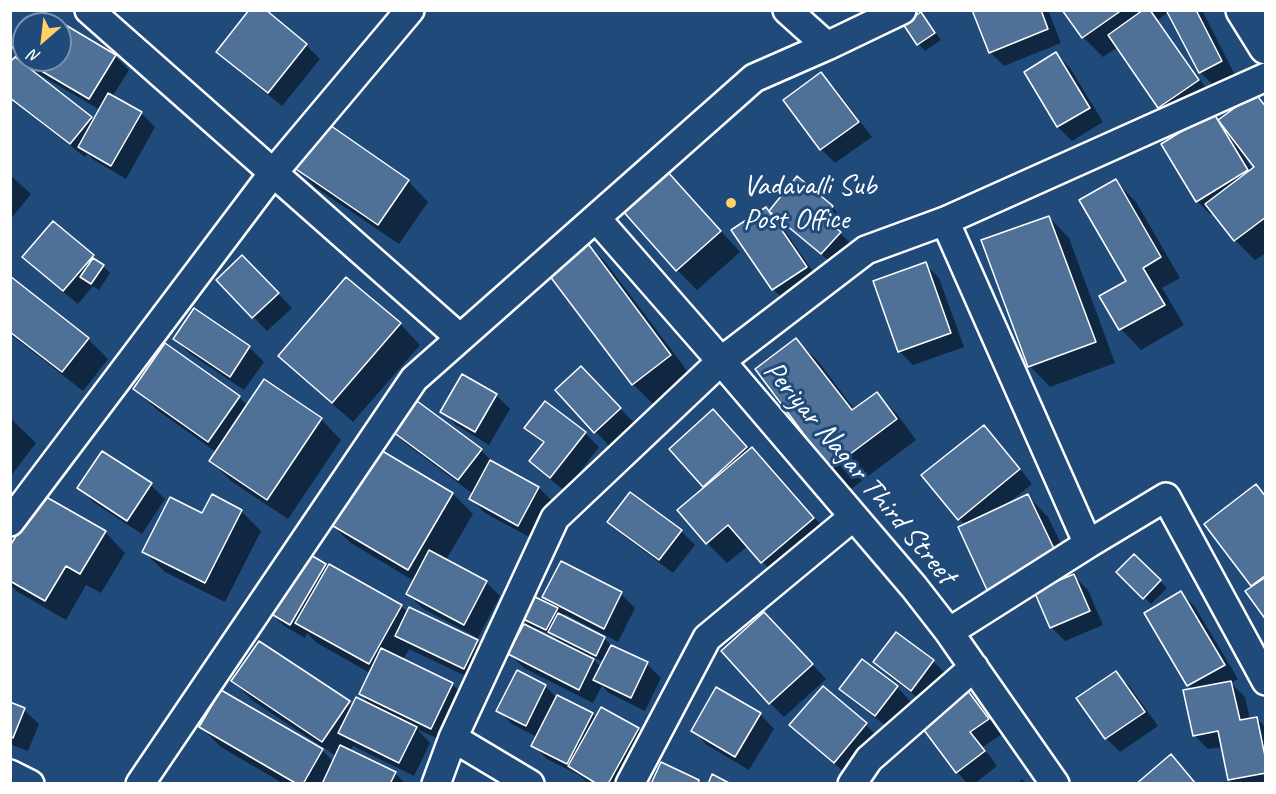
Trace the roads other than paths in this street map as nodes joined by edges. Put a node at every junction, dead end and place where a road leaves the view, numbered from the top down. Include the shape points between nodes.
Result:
1 (28, 10) edge
2 (89, 10) edge
3 (410, 10) edge
4 (787, 10) edge
5 (902, 10) edge
6 (1243, 10) edge
7 (10, 33) edge
8 (827, 46) junction
9 (1266, 47) edge
10 (1266, 77) edge
11 (273, 173) junction
12 (596, 218) junction
13 (945, 221) junction
14 (460, 338) junction
15 (721, 361) junction
16 (853, 517) junction
17 (10, 522) edge
18 (1088, 544) junction
19 (950, 632) junction
20 (974, 667) junction
21 (1266, 681) edge
22 (453, 738) junction
23 (10, 774) edge
24 (30, 783) edge
25 (140, 783) edge
26 (436, 783) edge
27 (530, 783) edge
28 (630, 783) edge
29 (852, 783) edge
30 (1055, 783) edge

1 - 7 street
2 - 11 street
3 - 11 street
4 - 8 street
5 - 8 street
6 - 9 main road
8 - 12 street via 754,78
10 - 13 street
11 - 14 street
11 - 17 street
12 - 14 street
12 - 15 street, Periyar Nagar Third Street
13 - 15 street via 866,250
13 - 18 street
14 - 25 street via 414,379
15 - 16 street, Periyar Nagar Third Street
15 - 22 street via 555,518
16 - 19 street, Periyar Nagar Third Street
16 - 28 street via 707,638
18 - 19 street
18 - 21 street via 1166,497
19 - 20 street, Periyar Nagar Third Street
20 - 29 street via 869,759
20 - 30 street, Periyar Nagar Third Street
22 - 26 street
22 - 27 street
23 - 24 street

